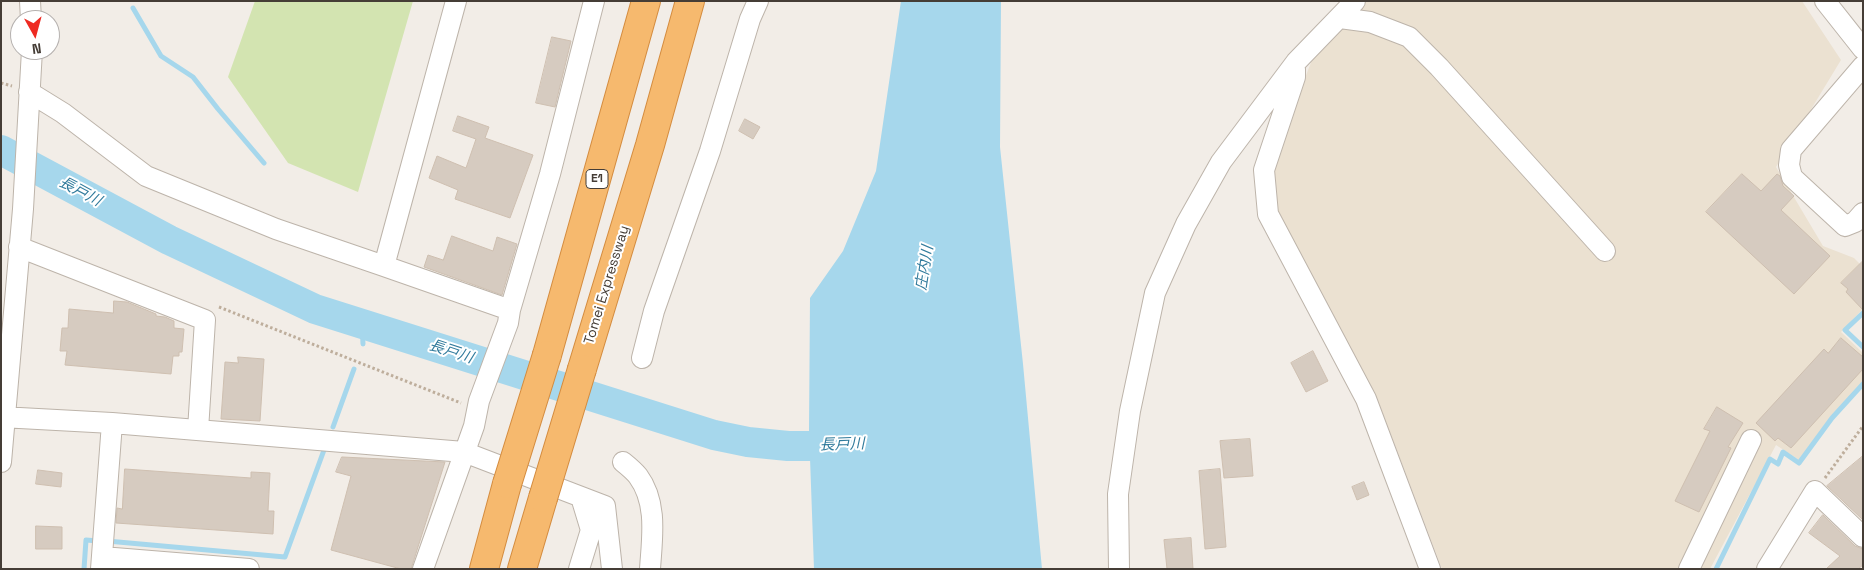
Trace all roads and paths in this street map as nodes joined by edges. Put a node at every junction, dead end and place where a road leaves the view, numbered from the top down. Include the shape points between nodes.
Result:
1 (456, 1) edge
2 (594, 1) edge
3 (628, 1) edge
4 (646, 1) edge
5 (690, 1) edge
6 (758, 1) edge
7 (1356, 1) edge
8 (1825, 1) edge
9 (1340, 18) junction
10 (1863, 49) edge
11 (31, 60) edge
12 (1296, 62) junction
13 (1863, 66) edge
14 (29, 92) junction
15 (1863, 213) edge
16 (19, 247) junction
17 (1605, 251) dead end
18 (384, 266) junction
19 (563, 302) junction
20 (509, 317) junction
21 (340, 356) dead end
22 (642, 358) dead end
23 (478, 406) junction
24 (3, 417) edge
25 (112, 422) junction
26 (1863, 426) edge
27 (198, 430) junction
28 (1751, 440) dead end
29 (464, 452) junction
30 (1, 462) edge
31 (623, 462) dead end
32 (1815, 491) junction
33 (581, 497) junction
34 (1863, 537) edge
35 (102, 553) edge
36 (249, 569) edge
37 (423, 569) edge
38 (484, 569) edge
39 (522, 569) edge
40 (579, 569) edge
41 (612, 569) edge
42 (650, 569) edge
43 (1119, 569) edge
44 (1430, 569) edge
45 (1688, 569) edge
46 (1767, 569) edge

1 - 18 street
2 - 20 street
3 - 19 highway via 582,233
4 - 19 highway, E1
5 - 39 highway, Tomei Expressway, bridge
6 - 22 street via 654,311
7 - 9 street
8 - 10 street
9 - 12 street
9 - 17 street via 1370,22 1409,37
11 - 14 street
12 - 43 street via 1221,162 1186,224 1155,293 1130,411 1118,494
12 - 44 street via 1295,77 1264,170 1268,214 1366,398
13 - 15 street via 1791,150 1789,164 1792,177 1844,226 1855,222
14 - 16 street
14 - 18 street via 63,113 146,176 276,229
16 - 24 street
16 - 27 street via 205,320
18 - 20 street
19 - 38 highway, E1, bridge
20 - 23 street
21 - 23 path
23 - 29 street
24 - 25 street
24 - 30 street
25 - 27 street
25 - 35 street
26 - 32 path
27 - 29 street
28 - 45 street
29 - 33 street
29 - 37 street
31 - 42 street via 638,476 649,499 653,527
32 - 34 street
32 - 46 street
33 - 40 street via 591,530
33 - 41 street via 605,506
35 - 36 street

